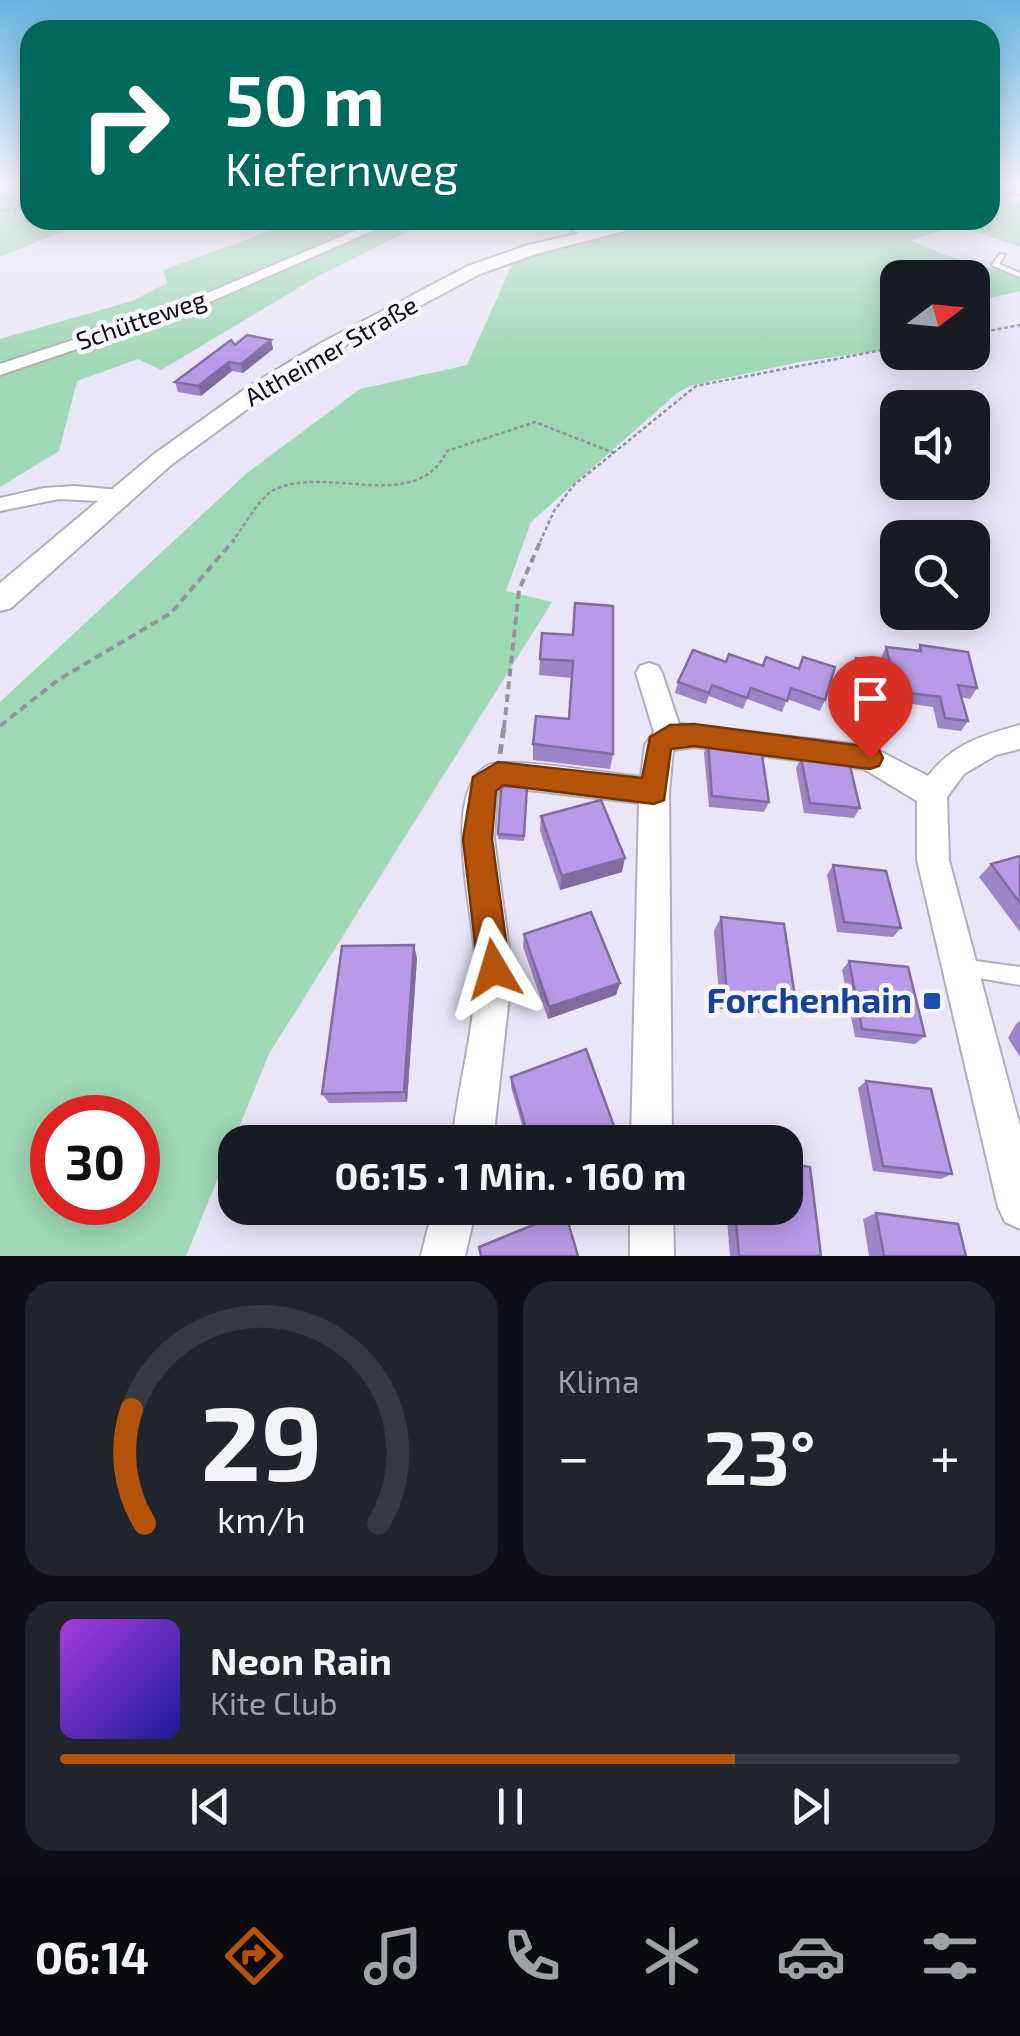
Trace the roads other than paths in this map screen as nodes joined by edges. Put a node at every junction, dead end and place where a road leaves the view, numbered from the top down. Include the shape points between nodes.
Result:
1 (340, 242) edge
2 (553, 242) edge
3 (1002, 255) dead end
4 (1020, 275) edge
5 (0, 370) edge
6 (120, 496) junction
7 (0, 504) edge
8 (0, 600) edge
9 (649, 673) dead end
10 (670, 736) junction
11 (1020, 737) edge
12 (654, 792) junction
13 (932, 794) junction
14 (959, 968) junction
15 (1020, 976) edge
16 (474, 1125) edge
17 (652, 1125) edge
18 (1020, 1207) edge
19 (451, 1225) edge
20 (652, 1225) edge
21 (443, 1256) edge
22 (652, 1256) edge

1 - 5 street, Schütteweg via 184,308
2 - 6 street, Altheimer Straße via 474,270 328,347 240,403
3 - 4 lane via 995,265
6 - 7 street via 72,492
6 - 8 street, Altheimer Straße
9 - 10 street
10 - 12 street via 659,745
10 - 13 street via 870,758
11 - 13 street via 954,765
12 - 16 street via 498,774 482,786 478,839 494,969
12 - 17 street
13 - 14 street via 933,860
14 - 15 lane
14 - 18 street
19 - 21 street
20 - 22 street

